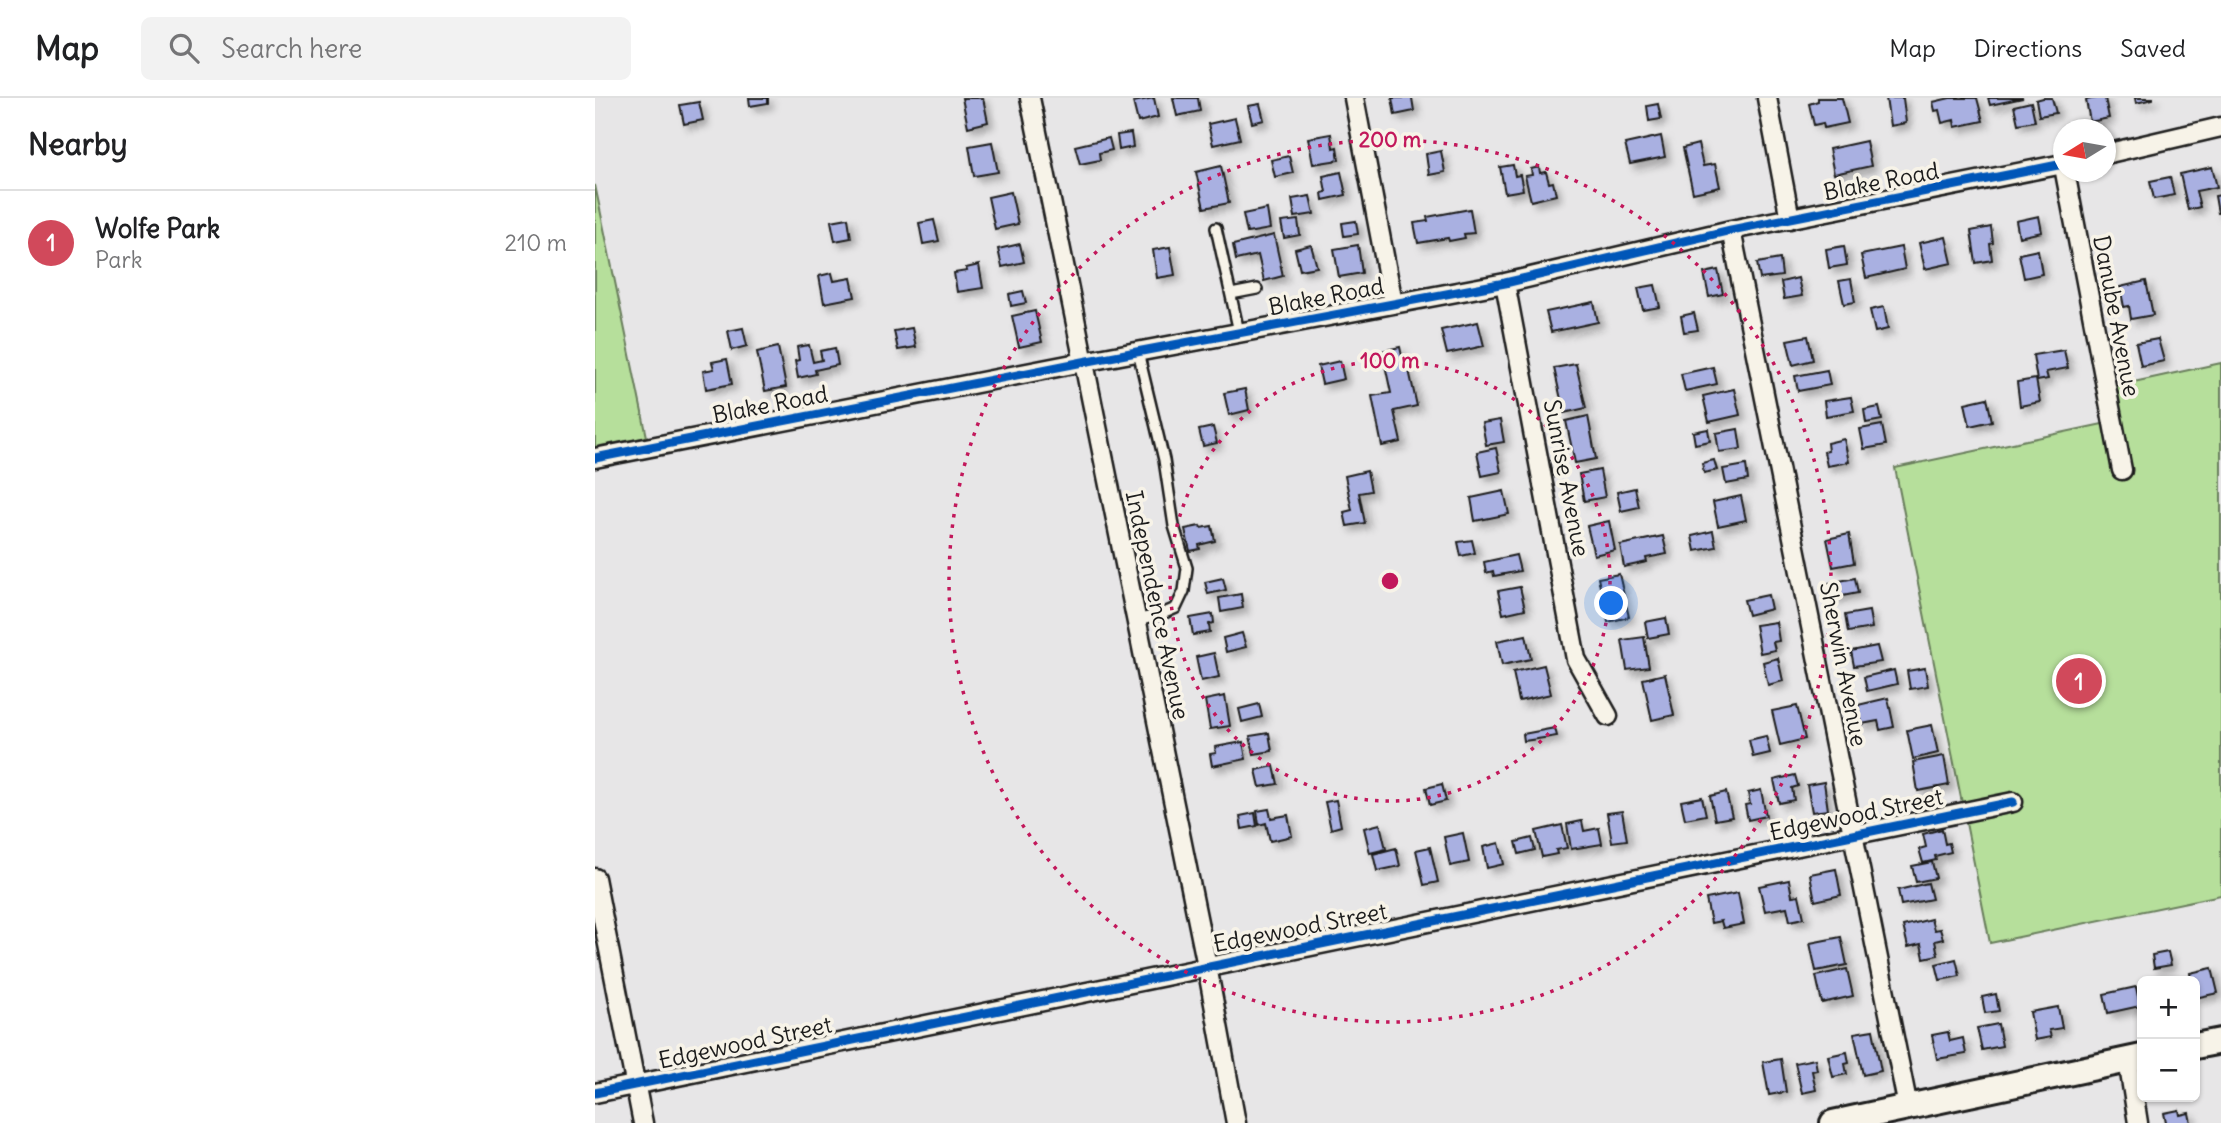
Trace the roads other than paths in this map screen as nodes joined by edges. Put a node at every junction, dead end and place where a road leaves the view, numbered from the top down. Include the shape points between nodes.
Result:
1 (1030, 98) edge
2 (1354, 98) edge
3 (1767, 98) edge
4 (2221, 127) edge
5 (2116, 151) edge
6 (2053, 166) edge
7 (2067, 182) edge
8 (1790, 219) junction
9 (1216, 228) dead end
10 (1731, 230) junction
11 (1505, 283) junction
12 (1258, 289) dead end
13 (1231, 294) junction
14 (1393, 303) junction
15 (1239, 332) junction
16 (1137, 351) junction
17 (1083, 362) junction
18 (595, 458) edge
19 (2122, 470) dead end
20 (1136, 620) junction
21 (1608, 716) dead end
22 (2013, 802) dead end
23 (1853, 835) junction
24 (595, 878) edge
25 (1207, 966) junction
26 (2221, 1041) edge
27 (2200, 1045) edge
28 (2135, 1059) edge
29 (636, 1084) junction
30 (595, 1093) edge
31 (1908, 1107) junction
32 (643, 1123) edge
33 (1236, 1123) edge
34 (1833, 1123) edge
35 (2139, 1123) edge

1 - 17 street, Independence Avenue
2 - 14 street
3 - 8 street
4 - 5 street
6 - 8 street, Blake Road
7 - 19 street, Danube Avenue
8 - 10 street, Blake Road
9 - 13 lane
10 - 11 street, Blake Road
10 - 23 street, Sherwin Avenue
11 - 14 street, Blake Road
11 - 21 street, Sunrise Avenue via 1576,659
12 - 13 lane
13 - 15 lane
14 - 15 street, Blake Road
15 - 16 street, Blake Road
16 - 17 street, Blake Road
16 - 20 lane via 1187,568 1176,608
17 - 18 street, Blake Road
17 - 20 street, Independence Avenue
20 - 25 street, Independence Avenue
22 - 23 street, Edgewood Street
23 - 25 street, Edgewood Street
23 - 31 street, Sherwin Avenue
24 - 29 street
25 - 29 street, Edgewood Street
25 - 33 street, Independence Avenue
26 - 27 main road
28 - 31 main road
28 - 35 street
29 - 30 street, Edgewood Street
29 - 32 street
31 - 34 main road

